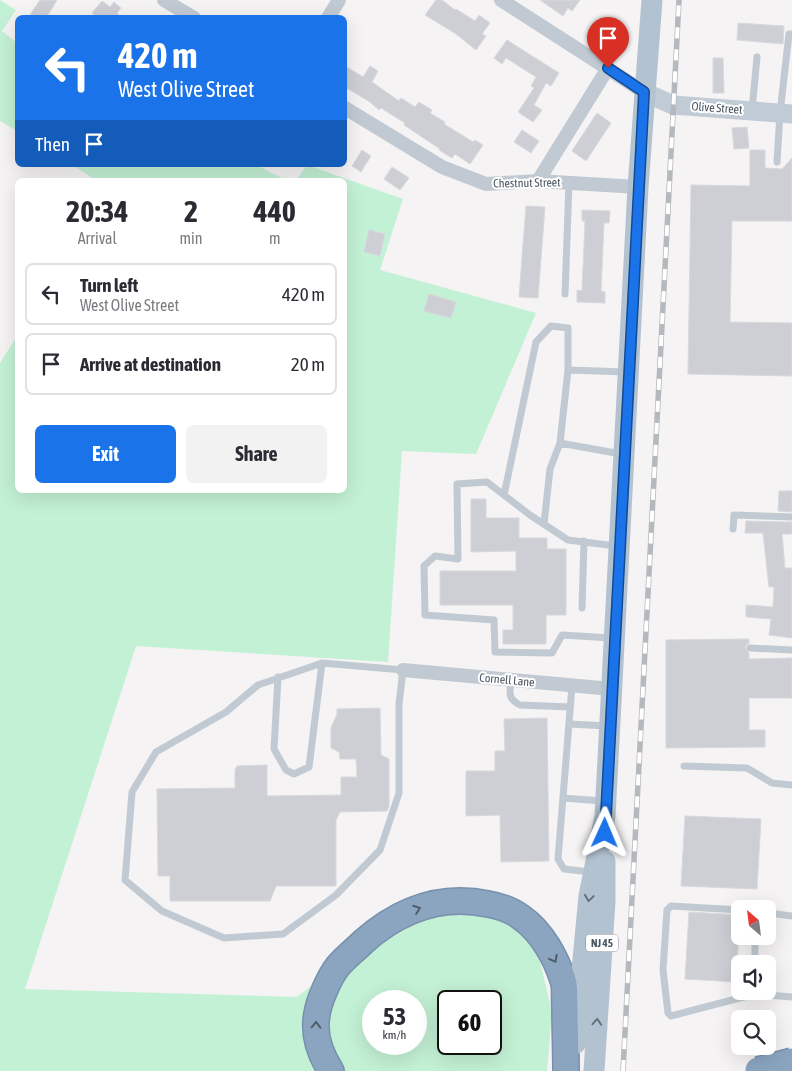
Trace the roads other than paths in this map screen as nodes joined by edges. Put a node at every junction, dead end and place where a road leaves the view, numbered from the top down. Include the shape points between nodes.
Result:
1 (164, 0) edge
2 (339, 0) edge
3 (501, 0) edge
4 (652, 0) edge
5 (189, 15) edge
6 (330, 15) edge
7 (792, 34) edge
8 (757, 57) dead end
9 (608, 68) junction
10 (644, 92) junction
11 (347, 109) edge
12 (752, 111) junction
13 (786, 114) edge
14 (777, 162) dead end
15 (538, 181) junction
16 (569, 183) junction
17 (638, 187) junction
18 (565, 294) dead end
19 (568, 370) junction
20 (629, 373) junction
21 (560, 443) junction
22 (624, 454) junction
23 (504, 495) junction
24 (792, 517) edge
25 (544, 524) junction
26 (733, 529) dead end
27 (584, 542) junction
28 (619, 546) junction
29 (582, 608) dead end
30 (614, 639) junction
31 (750, 648) dead end
32 (792, 650) edge
33 (322, 663) junction
34 (403, 670) junction
35 (278, 677) junction
36 (511, 680) junction
37 (572, 686) junction
38 (612, 689) junction
39 (570, 707) junction
40 (569, 724) junction
41 (610, 726) junction
42 (684, 766) dead end
43 (792, 785) edge
44 (563, 798) junction
45 (605, 808) junction
46 (594, 872) junction
47 (731, 909) edge
48 (776, 914) edge
49 (792, 916) edge
50 (776, 995) edge
51 (792, 997) edge
52 (731, 1000) edge
53 (792, 1060) edge
54 (756, 1070) edge
55 (331, 1071) edge
56 (566, 1071) edge
57 (572, 1071) edge
58 (594, 1071) edge
59 (791, 1071) edge

1 - 5 street
2 - 6 street
3 - 9 street
4 - 10 main road, NJ 45
7 - 13 lane via 789,34
8 - 12 lane
9 - 10 street
9 - 15 street
10 - 12 street, Olive Street via 673,105
10 - 17 main road, NJ 45
11 - 15 street, Chestnut Street via 442,167 486,184
12 - 13 street, Olive Street
13 - 14 lane
15 - 16 street, Chestnut Street
16 - 17 street, Chestnut Street
16 - 18 lane
17 - 20 main road, NJ 45
19 - 20 lane
19 - 21 lane
19 - 23 lane via 568,328 551,326 536,342
20 - 22 main road, NJ 45
21 - 22 lane
21 - 25 lane via 550,469
22 - 28 main road, NJ 45
23 - 25 lane
23 - 30 lane via 487,482 457,484 458,559 435,556 424,566 425,615 494,620 495,652 552,653 562,635
24 - 26 lane via 734,515
25 - 27 lane via 568,540
27 - 28 lane
27 - 29 lane
28 - 30 main road, NJ 45
30 - 38 main road, NJ 45
31 - 32 lane
33 - 34 lane
33 - 35 lane
33 - 35 lane via 309,767 294,774 286,770 274,749
34 - 35 lane via 399,704 398,793 380,850 336,894 283,934 224,938 162,911 125,880 132,792 156,752 226,712 258,685
34 - 36 street, Cornell Lane
36 - 37 street, Cornell Lane
36 - 39 lane via 510,697 520,705
37 - 38 street, Cornell Lane
37 - 39 lane
38 - 41 main road, NJ 45
39 - 40 lane
40 - 41 lane
40 - 44 lane
41 - 45 main road, NJ 45
42 - 43 lane via 747,768 772,783
44 - 45 lane
44 - 46 lane via 558,859 564,869
45 - 46 main road, NJ 45
58 -> 45 main road, NJ 45 via 605,901
46 -> 57 main road, NJ 45
47 - 52 lane via 671,906 667,910 662,970 671,1016
48 - 49 lane
50 - 51 lane
53 - 54 highway, bridge
53 - 59 main road
55 -> 56 highway via 320,1050 316,1014 338,967 394,918 453,900 503,907 523,918 540,936 564,983

